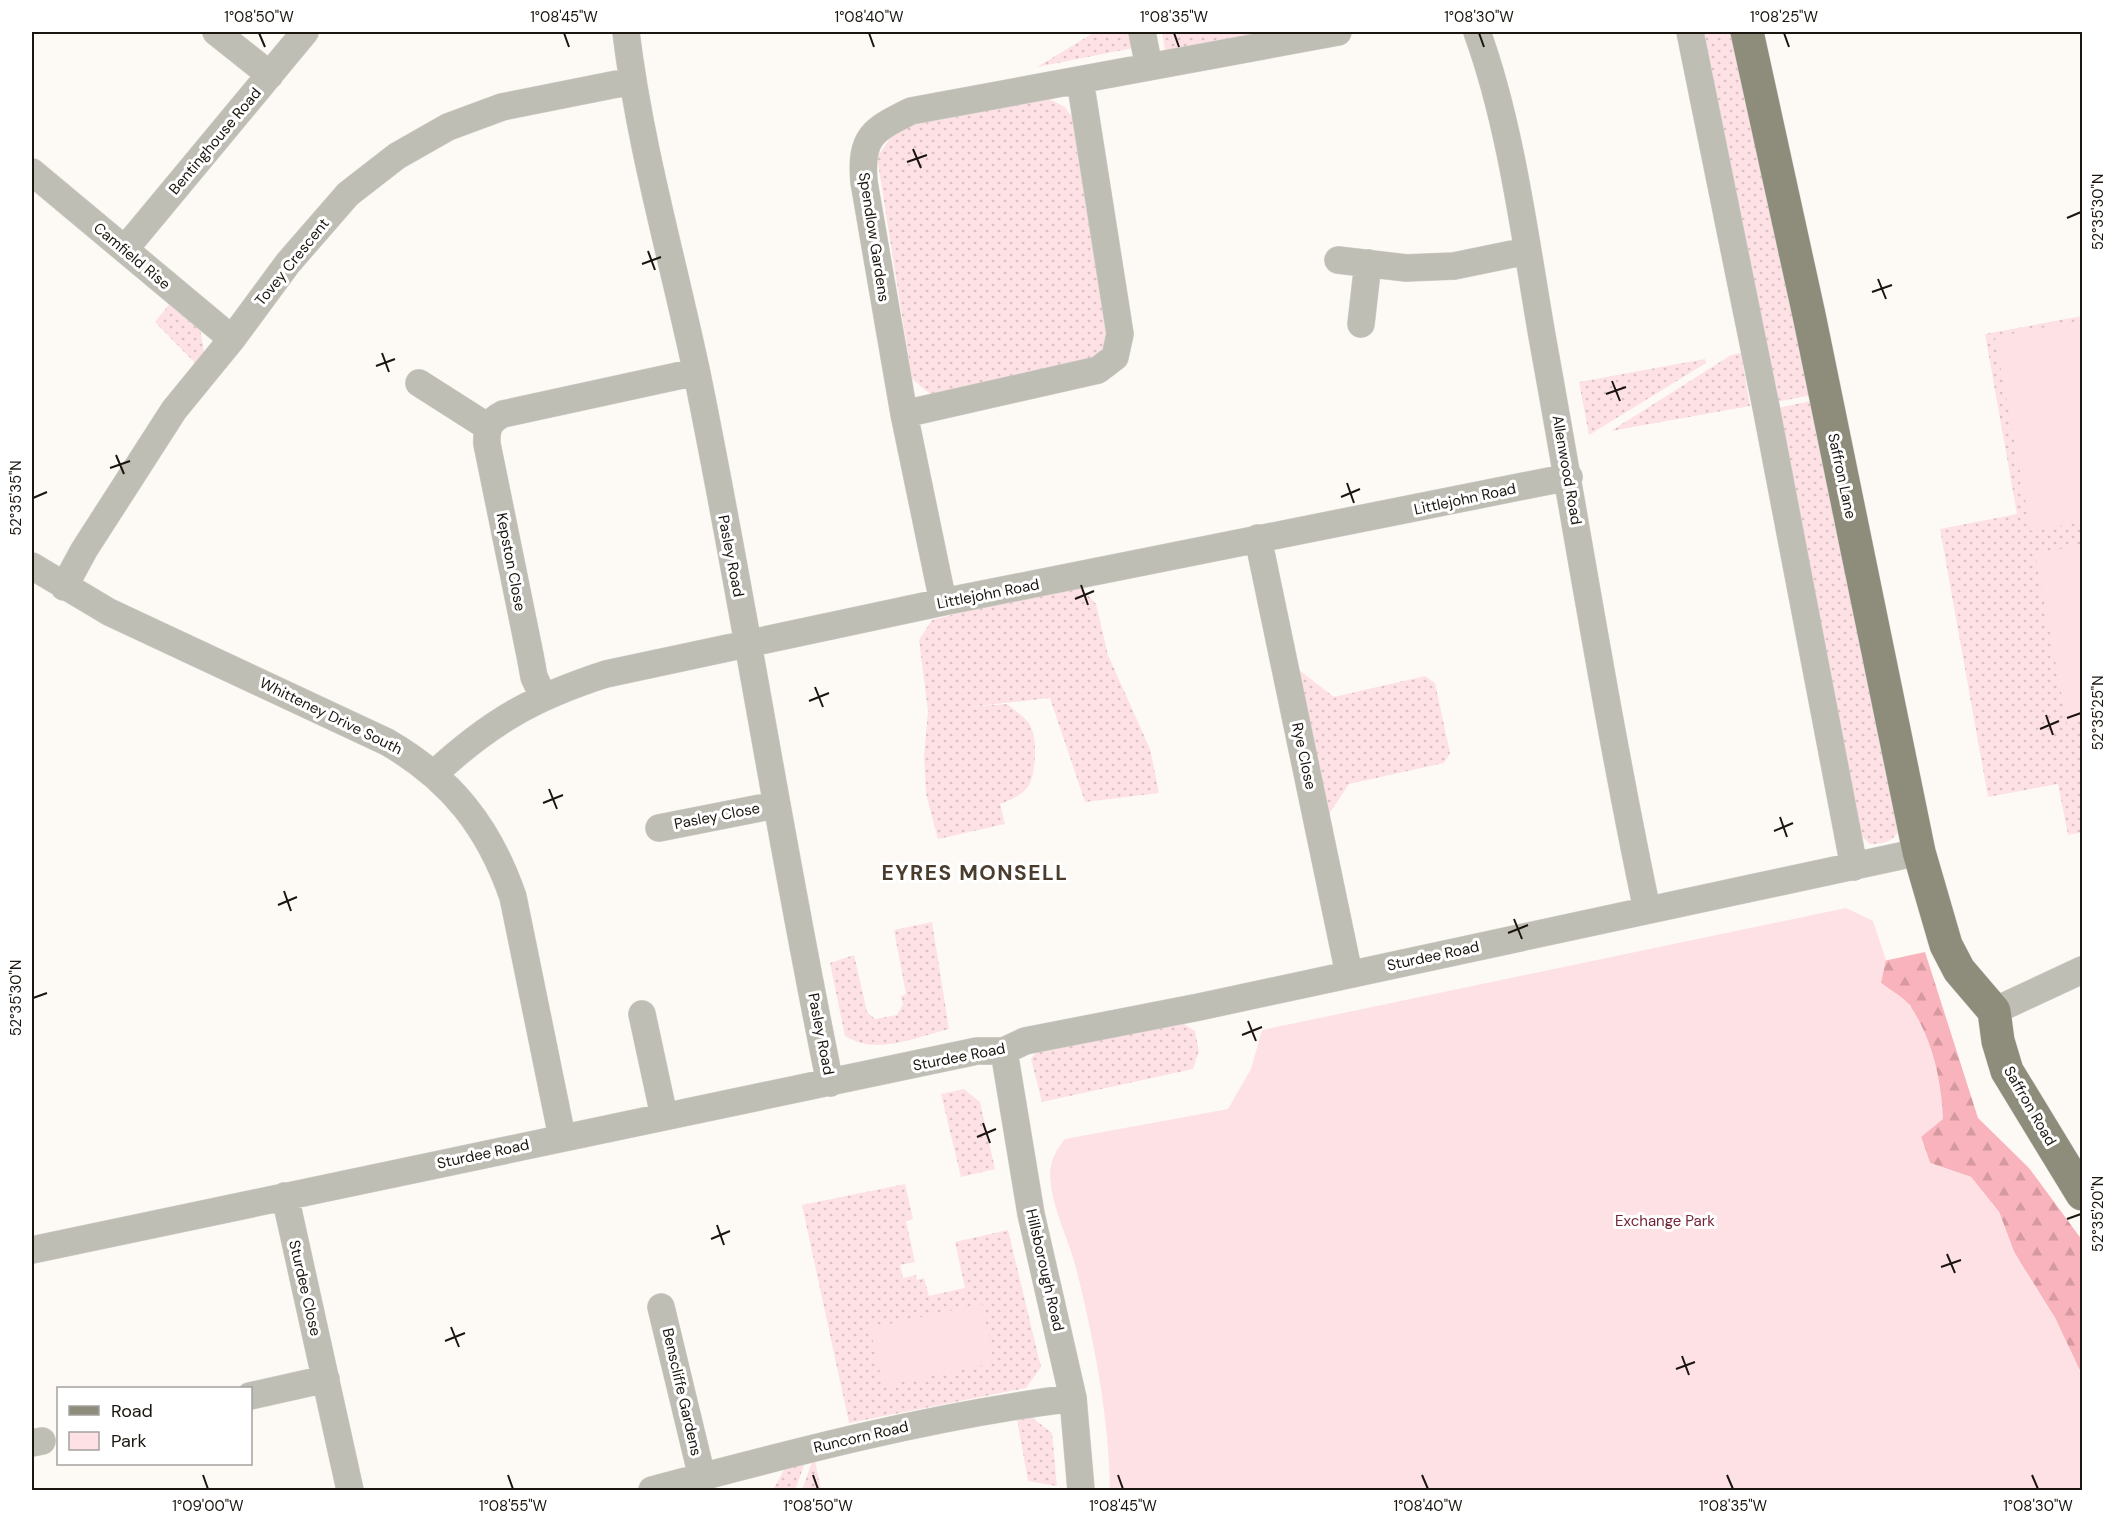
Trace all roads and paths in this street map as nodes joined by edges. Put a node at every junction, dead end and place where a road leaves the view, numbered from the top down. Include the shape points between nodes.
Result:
1 (216, 32) edge
2 (305, 32) edge
3 (626, 32) edge
4 (1142, 32) edge
5 (1338, 32) edge
6 (1477, 32) edge
7 (1690, 32) edge
8 (1747, 32) edge
9 (1149, 67) junction
10 (270, 75) junction
11 (1080, 80) junction
12 (632, 81) junction
13 (32, 172) edge
14 (124, 249) junction
15 (1527, 251) junction
16 (1338, 260) dead end
17 (1368, 263) junction
18 (1361, 324) dead end
19 (232, 339) junction
20 (696, 372) junction
21 (420, 382) dead end
22 (904, 414) junction
23 (488, 427) junction
24 (1569, 477) junction
25 (1258, 538) junction
26 (32, 566) edge
27 (64, 587) junction
28 (943, 602) junction
29 (748, 644) junction
30 (543, 696) junction
31 (434, 774) junction
32 (776, 805) junction
33 (659, 828) dead end
34 (1919, 852) junction
35 (1854, 867) junction
36 (1647, 910) junction
37 (2082, 970) edge
38 (1349, 974) junction
39 (1994, 1011) junction
40 (642, 1014) dead end
41 (1004, 1051) junction
42 (830, 1083) junction
43 (664, 1116) junction
44 (562, 1137) junction
45 (2082, 1194) edge
46 (285, 1196) junction
47 (32, 1250) edge
48 (661, 1307) dead end
49 (326, 1379) junction
50 (252, 1396) edge
51 (1073, 1398) junction
52 (702, 1477) junction
53 (744, 1479) edge
54 (350, 1491) edge
55 (652, 1491) edge
56 (1081, 1491) edge

1 - 10 street
2 - 10 street, Bentinghouse Road
3 - 12 street, Pasley Road
4 - 9 street
5 - 9 street, Spendlow Gardens
6 - 15 street, Allenwood Road via 1496,90
7 - 35 street
8 - 34 main road, Saffron Lane
9 - 11 street, Spendlow Gardens
10 - 14 street, Bentinghouse Road
11 - 22 street via 1120,334 1115,357 1098,370 1065,380
11 - 22 street, Spendlow Gardens via 911,111 885,124 871,137 861,155
12 - 19 street, Tovey Crescent via 502,108 448,127 397,156 348,194 288,263
12 - 20 street, Pasley Road
13 - 14 street, Camfield Rise
14 - 19 street, Camfield Rise
15 - 17 street via 1454,267
15 - 24 street, Allenwood Road
16 - 17 street
17 - 18 street
19 - 27 street, Tovey Crescent via 174,410
20 - 23 street via 503,414
20 - 29 street, Pasley Road
21 - 23 street
22 - 28 street, Spendlow Gardens
23 - 30 street, Kepston Close via 487,444 534,678
24 - 25 street, Littlejohn Road
24 - 36 street, Allenwood Road via 1620,782
25 - 28 street, Littlejohn Road via 1101,573
25 - 38 street, Rye Close
26 - 27 street, Whitteney Drive South
27 - 31 street, Whitteney Drive South via 109,612 387,742
28 - 29 street, Littlejohn Road
29 - 30 street, Littlejohn Road via 606,674
29 - 32 street, Pasley Road
30 - 31 street, Littlejohn Road via 492,726
31 - 44 street, Whitteney Drive South via 469,811 501,862 522,931
32 - 33 street, Pasley Close
32 - 42 street, Pasley Road
34 - 35 street, Sturdee Road
34 - 39 main road, Saffron Lane via 1946,945 1959,970
35 - 36 street, Sturdee Road
36 - 38 street, Sturdee Road
37 - 39 street
38 - 41 street, Sturdee Road via 1025,1041
39 - 45 main road, Saffron Road via 2007,1071
40 - 43 street
41 - 42 street, Sturdee Road via 977,1051
41 - 51 street, Hillsborough Road via 1031,1214
42 - 43 street, Sturdee Road
43 - 44 street, Sturdee Road
44 - 46 street, Sturdee Road
46 - 47 street, Sturdee Road
46 - 49 street, Sturdee Close
48 - 52 street, Benscliffe Gardens
49 - 50 street
49 - 54 street, Sturdee Close
51 - 53 street, Runcorn Road via 966,1413
51 - 56 street, Hillsborough Road
52 - 53 street, Runcorn Road
52 - 55 street, Runcorn Road

